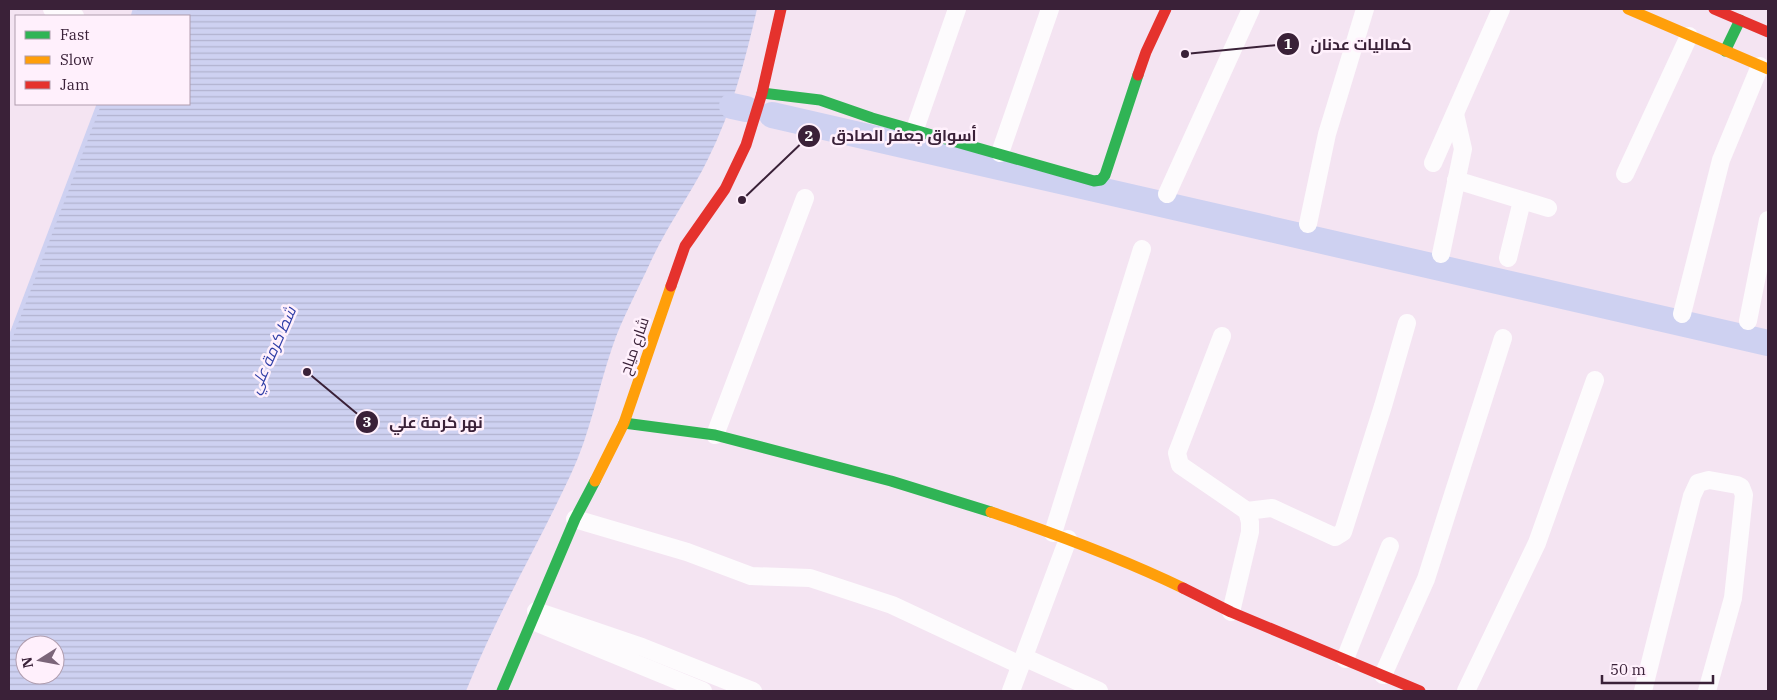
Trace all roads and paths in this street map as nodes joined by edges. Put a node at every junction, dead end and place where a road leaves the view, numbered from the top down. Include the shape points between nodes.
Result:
1 (52, 9) edge
2 (782, 9) edge
3 (957, 9) edge
4 (1050, 9) edge
5 (1166, 9) edge
6 (1251, 9) edge
7 (1365, 9) edge
8 (1502, 9) edge
9 (1628, 9) edge
10 (1714, 9) edge
11 (72, 15) edge
12 (1740, 20) junction
13 (1768, 32) edge
14 (1689, 36) junction
15 (1725, 51) junction
16 (1764, 68) edge
17 (762, 93) junction
18 (1455, 114) junction
19 (915, 129) junction
20 (1000, 153) junction
21 (1433, 163) dead end
22 (1624, 174) dead end
23 (1456, 180) junction
24 (1168, 194) dead end
25 (805, 198) dead end
26 (1522, 200) junction
27 (1548, 208) dead end
28 (1768, 220) edge
29 (1308, 224) dead end
30 (1142, 249) dead end
31 (1441, 254) dead end
32 (1508, 258) dead end
33 (1682, 314) dead end
34 (1748, 321) dead end
35 (1407, 323) dead end
36 (1222, 336) dead end
37 (1503, 338) dead end
38 (1596, 380) dead end
39 (624, 423) junction
40 (716, 435) junction
41 (1247, 512) junction
42 (575, 520) junction
43 (1060, 536) junction
44 (1390, 546) dead end
45 (1231, 612) junction
46 (534, 616) junction
47 (1344, 659) junction
48 (1022, 664) junction
49 (1383, 676) junction
50 (732, 688) edge
51 (502, 691) edge
52 (704, 691) edge
53 (753, 691) edge
54 (1011, 691) edge
55 (1099, 691) edge
56 (1420, 691) edge
57 (1466, 691) edge
58 (1643, 691) edge
59 (1707, 691) edge

1 - 11 street
2 - 17 main road, شارع مياح
3 - 19 street
4 - 20 street
5 - 20 main road via 1146,52 1101,180 1094,181
6 - 24 street
7 - 29 street via 1327,134
8 - 18 street
9 - 14 main road
10 - 12 main road
12 - 13 main road
12 - 15 main road
14 - 15 main road
14 - 22 street
15 - 16 main road
16 - 33 street via 1721,160
17 - 19 main road via 820,100
17 - 39 main road, شارع مياح via 746,145 725,189 685,246
18 - 21 street
18 - 23 street via 1463,148
19 - 20 main road
23 - 26 street
23 - 31 street
25 - 40 street
26 - 27 street
26 - 32 street
28 - 34 street
30 - 43 street
35 - 41 street via 1343,532 1335,537 1272,508
36 - 41 street via 1177,453 1180,465
37 - 49 street via 1426,579
38 - 57 street via 1537,543
39 - 40 main road
39 - 42 main road, شارع مياح
40 - 43 main road via 891,480
41 - 45 street via 1250,532
42 - 46 main road, شارع مياح
42 - 48 street via 687,552 751,576 810,578 892,606
43 - 45 main road via 1146,570
43 - 48 street
44 - 47 street
45 - 47 main road
46 - 50 street via 642,648
46 - 51 main road, شارع مياح
46 - 52 street
47 - 49 main road
48 - 54 street
48 - 55 street via 1030,660
49 - 56 main road
50 - 53 street
58 - 59 street via 1692,496 1698,483 1709,480 1737,485 1744,495 1733,598

